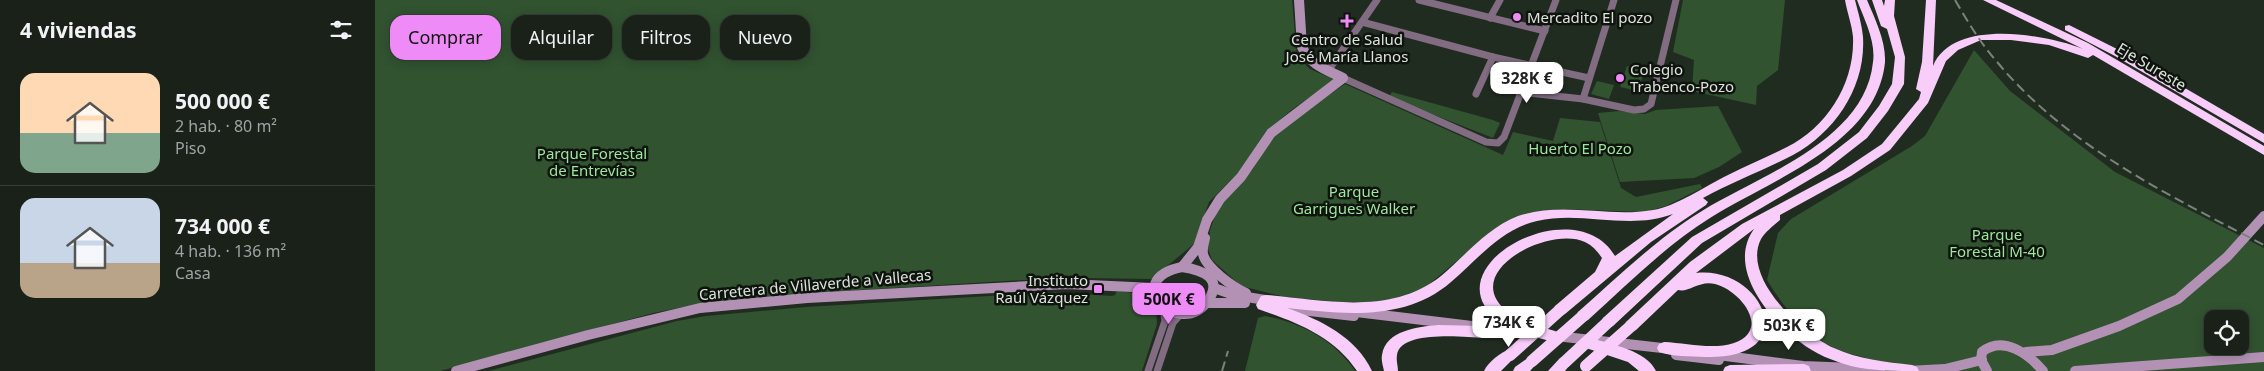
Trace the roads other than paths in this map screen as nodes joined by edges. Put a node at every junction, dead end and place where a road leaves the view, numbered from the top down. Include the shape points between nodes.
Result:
1 (1299, 0) edge
2 (1377, 0) edge
3 (1419, 0) edge
4 (1499, 0) edge
5 (1556, 0) edge
6 (1614, 0) edge
7 (1676, 0) edge
8 (1848, 0) edge
9 (1862, 0) edge
10 (1877, 0) edge
11 (1890, 0) edge
12 (1931, 0) edge
13 (1981, 0) edge
14 (1988, 0) edge
15 (1999, 0) edge
16 (2009, 0) edge
17 (2020, 14) junction
18 (1490, 18) junction
19 (1362, 22) junction
20 (1545, 31) junction
21 (1493, 56) junction
22 (1530, 65) junction
23 (2138, 66) junction
24 (1328, 71) junction
25 (1343, 78) junction
26 (1589, 78) junction
27 (1520, 92) junction
28 (1476, 94) dead end
29 (1583, 99) junction
30 (1884, 108) junction
31 (1913, 113) junction
32 (2198, 113) junction
33 (2264, 139) edge
34 (1794, 149) junction
35 (2264, 151) edge
36 (1808, 193) junction
37 (2264, 216) edge
38 (1207, 220) junction
39 (1198, 247) junction
40 (1183, 267) junction
41 (1201, 270) junction
42 (1599, 277) junction
43 (1154, 288) junction
44 (1214, 288) junction
45 (1208, 303) junction
46 (1265, 303) junction
47 (1163, 309) junction
48 (1648, 310) junction
49 (1181, 314) junction
50 (1483, 332) junction
51 (1550, 335) junction
52 (1591, 344) junction
53 (1664, 348) junction
54 (2025, 352) junction
55 (2264, 357) edge
56 (1982, 360) junction
57 (1560, 367) edge
58 (1583, 368) edge
59 (1492, 369) edge
60 (1804, 370) edge
61 (455, 371) edge
62 (1148, 371) edge
63 (1157, 371) edge
64 (1365, 371) edge
65 (1391, 371) edge
66 (1520, 371) edge
67 (1649, 371) edge
68 (1730, 371) edge
69 (1811, 371) edge
70 (1912, 371) edge
71 (1987, 371) edge
72 (2043, 371) edge
73 (2075, 371) edge

1 - 24 main road via 1305,54
2 - 19 street
3 - 18 street
4 - 18 street
5 - 20 street
6 - 26 street
7 - 29 street via 1651,104 1634,110
8 - 34 highway via 1857,36 1854,76 1846,96 1827,125
9 - 66 highway, bridge via 1876,40 1879,62 1865,104 1845,129 1803,160 1677,234
10 - 30 highway via 1891,41 1893,66
11 - 30 highway via 1889,16 1899,57 1898,84
12 - 31 highway via 1925,78
13 - 17 highway
14 - 17 highway
15 - 23 highway
16 - 23 highway via 2092,39
17 - 32 highway, Eje Sureste via 2111,60
18 - 20 street
19 - 21 street
19 - 24 street
20 - 22 street
21 - 22 street
21 - 28 street
22 - 26 street
22 - 27 street
23 - 33 highway, Eje Sureste
24 - 25 main road
25 - 27 street via 1486,142 1498,143
25 - 38 main road via 1271,133
26 - 29 street
27 - 29 street
30 - 57 highway, bridge via 1863,135 1822,167 1697,240
31 - 32 highway via 1924,100 1941,59 1954,48 1981,39 2020,38 2071,48 2108,64
31 - 36 highway via 1886,147 1847,173
32 - 35 highway, Eje Sureste
34 - 42 highway via 1690,209
34 - 46 highway via 1655,215 1627,217 1562,213 1523,220 1495,236 1426,293 1397,306 1372,309
36 - 48 highway via 1747,227 1695,266
36 - 70 highway via 1757,234 1750,258 1760,287 1784,319 1817,346 1856,362
37 - 54 main road via 2227,258 2178,299 2119,326 2052,350
38 - 39 main road
38 - 46 main road via 1203,254 1209,264 1238,291
39 - 40 main road
39 - 41 main road
40 - 41 main road
40 - 43 main road via 1164,274
41 - 44 main road via 1208,274
42 - 51 highway via 1608,262 1607,252 1593,238 1573,234 1550,236 1497,261 1488,278 1487,296 1491,306 1514,324
42 - 59 highway, bridge
43 - 47 main road via 1154,296
43 - 61 main road, Carretera de Villaverde a Vallecas via 1067,284 807,298 700,308
44 - 45 main road
44 - 46 main road
45 - 46 main road
45 - 49 main road
46 - 50 main road
46 - 51 main road
46 - 64 highway via 1321,327 1352,352
47 - 49 main road
47 - 62 street via 1165,321
48 - 53 highway via 1689,280 1703,277 1720,279 1733,286 1756,307 1759,330 1741,347 1725,351
48 - 58 highway, bridge
49 - 63 street via 1173,324
50 - 52 main road
50 - 65 highway via 1431,330 1404,337 1395,344 1390,355
51 - 53 main road
52 - 60 main road
52 - 67 highway via 1633,358
53 - 70 main road via 1803,366
54 - 56 main road via 2008,345 1992,345 1983,353
54 - 72 main road
55 - 73 main road
56 - 70 main road via 1941,371
56 - 71 main road
60 - 68 highway
60 - 69 main road

